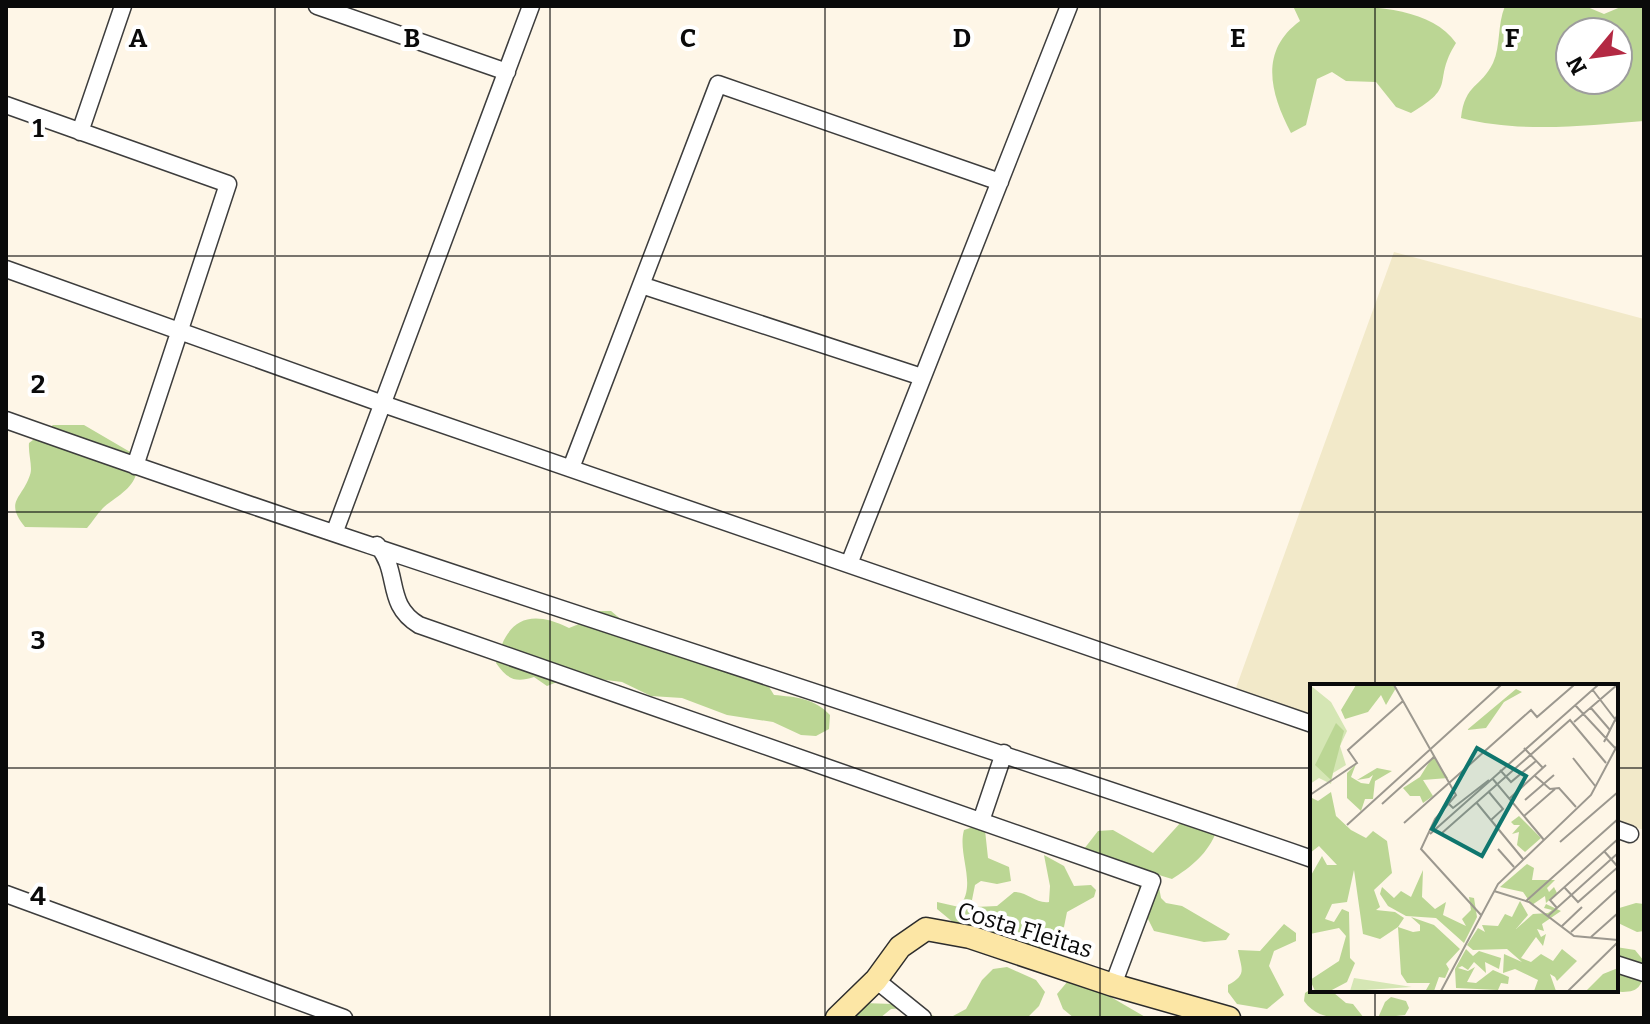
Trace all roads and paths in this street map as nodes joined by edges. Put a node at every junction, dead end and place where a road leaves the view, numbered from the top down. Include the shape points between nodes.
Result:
1 (123, 6) edge
2 (531, 6) edge
3 (1069, 6) edge
4 (327, 8) edge
5 (507, 72) junction
6 (6, 105) edge
7 (80, 132) junction
8 (1000, 182) junction
9 (6, 269) edge
10 (641, 285) junction
11 (180, 329) junction
12 (922, 377) junction
13 (383, 404) junction
14 (6, 420) edge
15 (135, 466) junction
16 (571, 468) junction
17 (335, 531) junction
18 (377, 545) junction
19 (849, 564) junction
20 (1310, 723) edge
21 (1004, 753) junction
22 (981, 821) junction
23 (1310, 858) edge
24 (6, 894) edge
25 (1618, 965) edge
26 (1644, 973) edge
27 (876, 980) junction
28 (1113, 985) junction
29 (344, 1018) edge
30 (837, 1018) edge
31 (923, 1018) edge
32 (1229, 1018) edge

1 - 7 street
2 - 5 street
3 - 8 street
4 - 5 street
5 - 13 street
6 - 7 street
7 - 11 street via 228,184
8 - 10 street via 718,84
8 - 12 street
9 - 11 street
10 - 12 street
10 - 16 street
11 - 13 street
11 - 15 street
12 - 19 street
13 - 16 street
13 - 17 street
14 - 15 street
15 - 17 street
16 - 19 street
17 - 18 street
18 - 21 street
18 - 22 street via 387,560 397,605 419,625
19 - 20 street
21 - 22 street
21 - 23 street
22 - 28 street via 1152,881
24 - 29 street
25 - 26 street
27 - 28 main road, Costa Fleitas via 900,947 926,929 970,937
27 - 30 main road, Costa Fleitas
27 - 31 street
28 - 32 main road, Costa Fleitas

